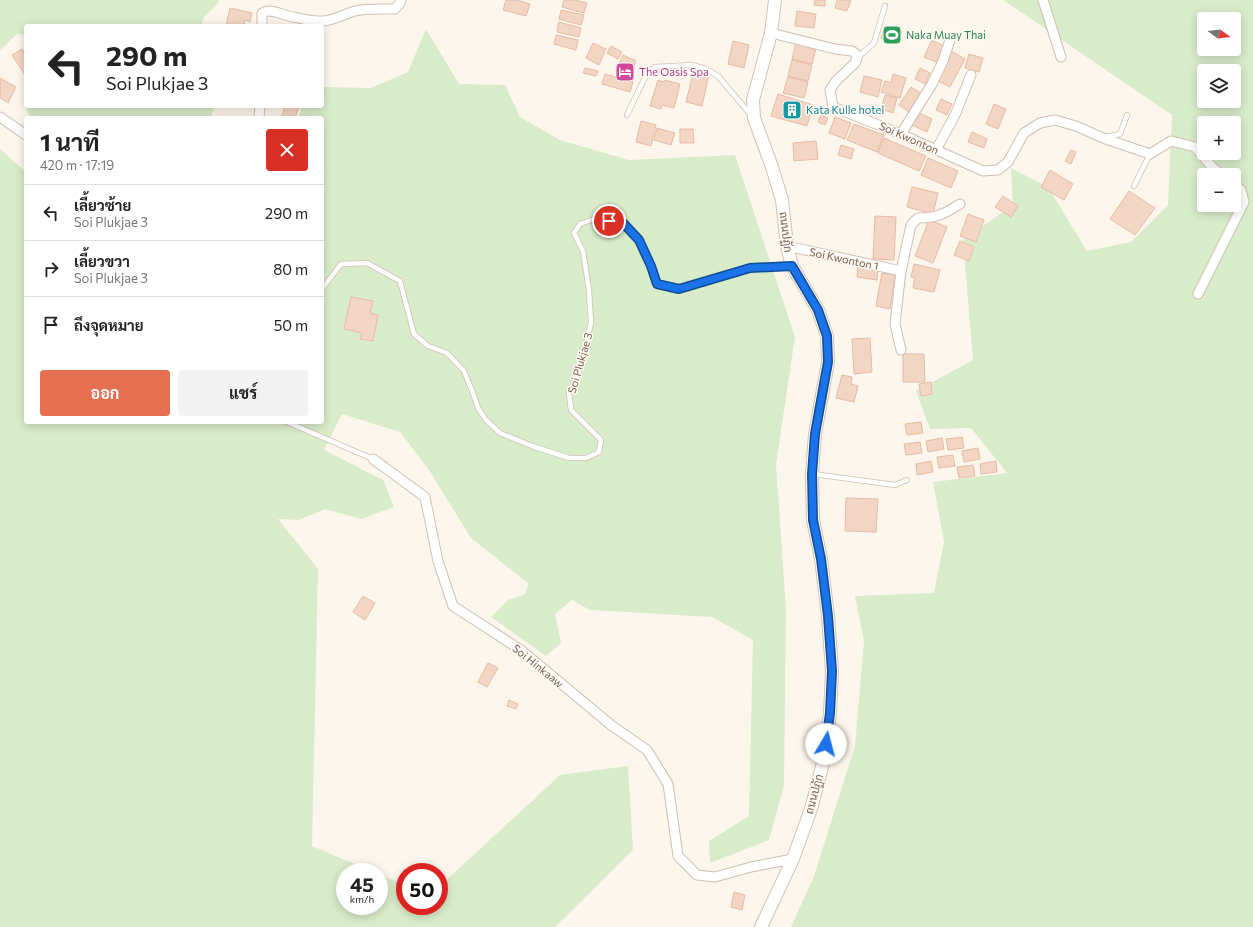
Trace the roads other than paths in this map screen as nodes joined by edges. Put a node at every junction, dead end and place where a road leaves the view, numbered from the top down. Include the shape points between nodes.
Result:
1 (401, 0) edge
2 (775, 0) edge
3 (1043, 0) edge
4 (885, 6) dead end
5 (262, 24) edge
6 (771, 33) junction
7 (950, 40) dead end
8 (1061, 57) dead end
9 (857, 58) junction
10 (972, 75) dead end
11 (627, 115) dead end
12 (1127, 115) dead end
13 (0, 117) edge
14 (754, 118) junction
15 (24, 134) edge
16 (901, 134) junction
17 (1104, 138) junction
18 (936, 150) junction
19 (1150, 154) junction
20 (1213, 168) edge
21 (1134, 186) dead end
22 (1241, 190) edge
23 (960, 204) dead end
24 (1241, 208) edge
25 (1239, 212) edge
26 (787, 246) junction
27 (792, 266) junction
28 (901, 271) junction
29 (324, 285) edge
30 (1198, 294) dead end
31 (901, 350) dead end
32 (292, 424) edge
33 (373, 460) joint
34 (812, 474) junction
35 (907, 480) dead end
36 (793, 859) junction
37 (761, 927) edge

1 - 5 street via 395,10 356,11 323,21 286,16 266,10 262,12
2 - 6 main road, ถนนปฏัก
3 - 8 street
4 - 9 lane via 874,43
6 - 9 street via 852,51
6 - 14 main road, ถนนปฏัก via 753,100
7 - 16 street via 932,84
9 - 16 street, Soi Kwonton via 855,64 830,90 833,107
10 - 18 street
11 - 14 lane via 646,73 655,67 692,65 718,76
12 - 17 lane via 1120,134
13 - 15 street
14 - 26 main road, ถนนปฏัก via 782,200
16 - 18 street, Soi Kwonton
17 - 18 street, Soi Kwonton via 1055,120 1040,123 1024,133 1008,162 998,170 983,171
17 - 19 street
19 - 20 street via 1171,141 1195,147
19 - 21 lane
22 - 24 street via 1244,202
23 - 28 street via 937,217 918,218 911,225
25 - 30 street
26 - 27 main road, ถนนปฏัก
26 - 28 street, Soi Kwonton 1
27 - 29 lane, Soi Plukjae 3 via 750,268 679,289 657,284 639,240 624,224 594,219 580,224 574,233 583,251 591,323 578,374 569,392 571,410 601,440 599,452 586,458 569,458 532,446 500,433 486,420 478,408 464,371 447,353 428,346 414,334 400,282 367,263 341,264
27 - 34 main road, ถนนปฏัก via 818,310 827,336 828,362 815,434
28 - 31 street via 895,324
32 - 33 lane, Soi Hinkaaw
33 - 36 street, Soi Hinkaaw via 425,497 438,562 453,606 521,650 611,725 647,750 668,784 678,856 697,875 715,877
34 - 35 lane via 894,485
34 - 36 main road, ถนนปฏัก via 813,520 828,616 832,671 830,713 824,759 811,809
36 - 37 main road, ถนนปฏัก

